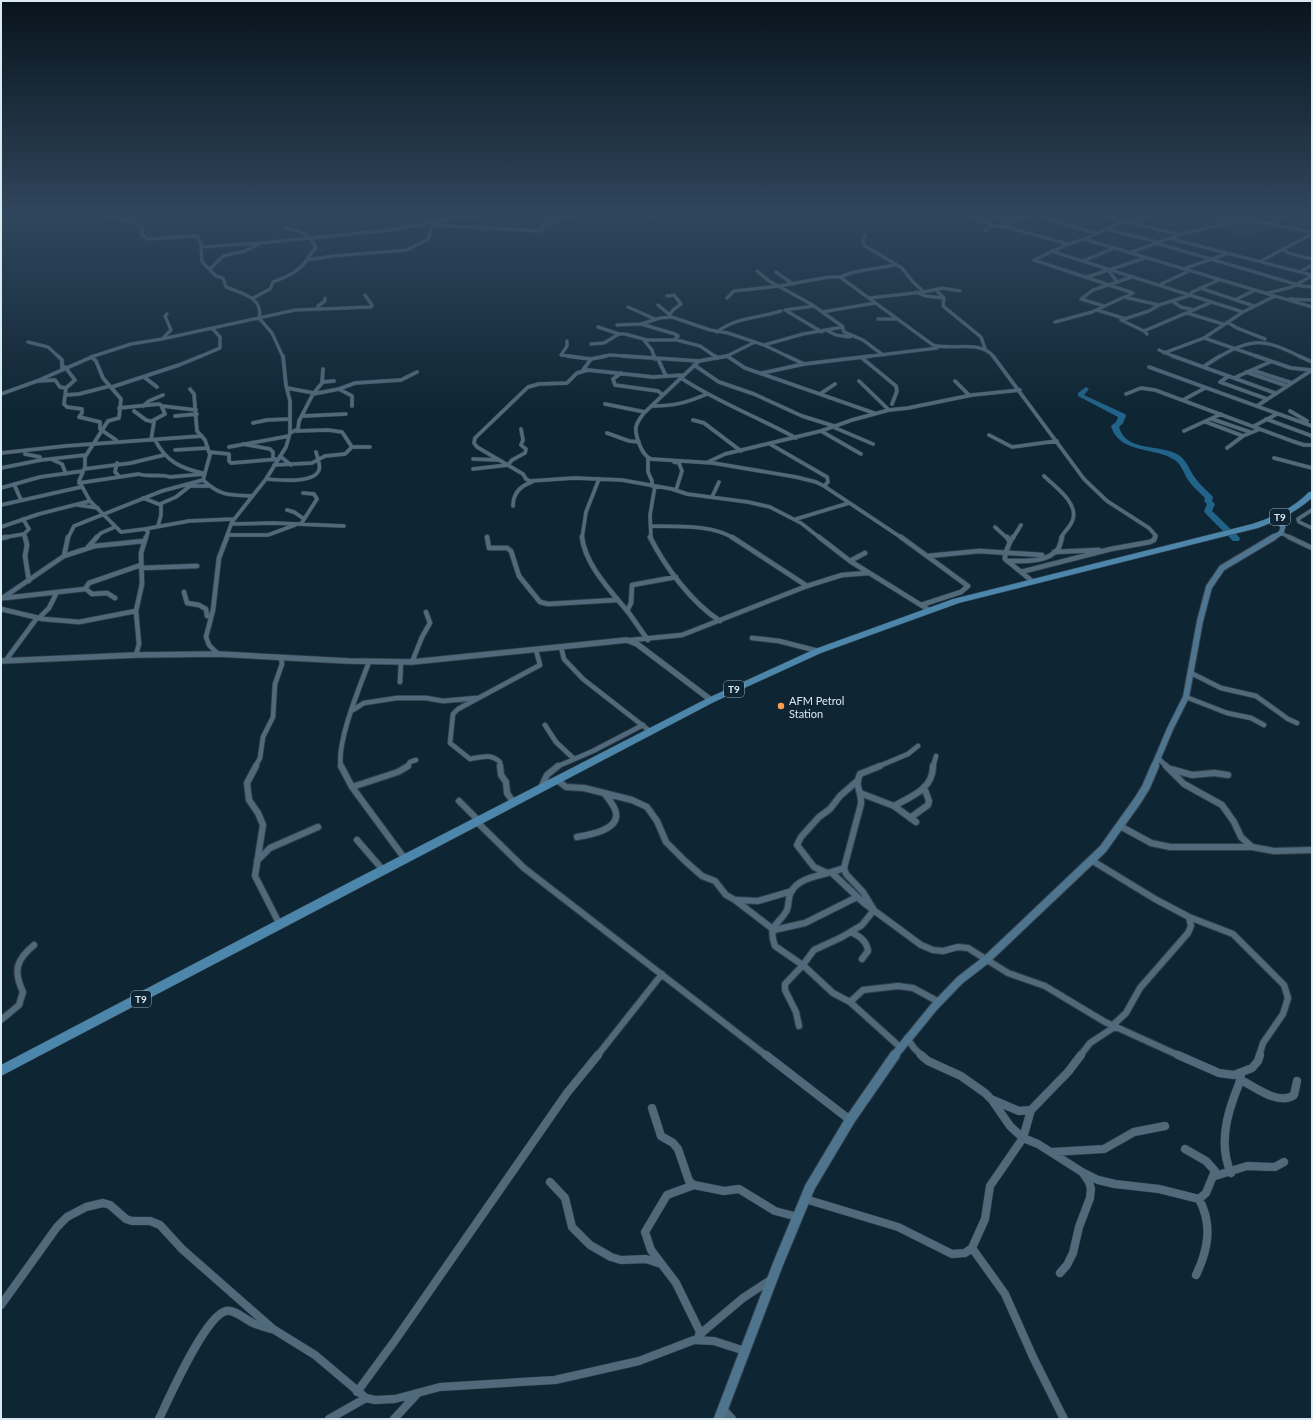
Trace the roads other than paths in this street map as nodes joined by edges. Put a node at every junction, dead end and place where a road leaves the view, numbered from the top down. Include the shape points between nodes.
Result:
1 (223, 279) edge
2 (279, 279) edge
3 (766, 279) edge
4 (786, 279) edge
5 (817, 279) edge
6 (843, 279) edge
7 (911, 279) edge
8 (1094, 279) edge
9 (1116, 279) edge
10 (1125, 279) edge
11 (1140, 279) edge
12 (1171, 279) edge
13 (1282, 279) edge
14 (1307, 279) edge
15 (1219, 280) joint
16 (1304, 281) junction
17 (1117, 282) junction
18 (1295, 283) junction
19 (1312, 283) edge
20 (793, 284) junction
21 (1109, 284) junction
22 (1159, 285) junction
23 (779, 286) junction
24 (1306, 286) junction
25 (1312, 287) edge
26 (1200, 288) junction
27 (1290, 288) junction
28 (936, 290) junction
29 (960, 290) dead end
30 (1255, 290) junction
31 (916, 292) junction
32 (924, 292) junction
33 (1264, 293) junction
34 (1270, 293) junction
35 (1191, 294) junction
36 (365, 295) dead end
37 (661, 295) dead end
38 (1274, 296) junction
39 (1126, 297) junction
40 (253, 298) junction
41 (325, 298) dead end
42 (727, 298) dead end
43 (869, 298) junction
44 (944, 298) junction
45 (1289, 299) junction
46 (1235, 300) junction
47 (1312, 300) edge
48 (1172, 301) junction
49 (1212, 302) junction
50 (875, 303) junction
51 (658, 305) dead end
52 (1159, 305) junction
53 (814, 306) junction
54 (1104, 306) junction
55 (1254, 306) junction
56 (1312, 306) edge
57 (628, 307) dead end
58 (316, 309) junction
59 (781, 310) dead end
60 (1097, 310) junction
61 (1194, 310) junction
62 (822, 312) junction
63 (1243, 312) junction
64 (1187, 313) junction
65 (167, 314) dead end
66 (669, 316) junction
67 (259, 318) junction
68 (655, 319) junction
69 (897, 319) junction
70 (1126, 319) junction
71 (878, 320) dead end
72 (1055, 322) dead end
73 (1227, 322) junction
74 (641, 324) junction
75 (1223, 324) junction
76 (617, 325) dead end
77 (598, 327) dead end
78 (843, 327) junction
79 (212, 328) junction
80 (828, 331) junction
81 (717, 332) junction
82 (822, 332) junction
83 (619, 334) junction
84 (853, 336) junction
85 (643, 338) junction
86 (1204, 338) junction
87 (162, 339) junction
88 (675, 339) junction
89 (1265, 339) dead end
90 (567, 341) dead end
91 (28, 342) dead end
92 (755, 342) junction
93 (591, 344) dead end
94 (764, 345) junction
95 (940, 347) junction
96 (985, 348) junction
97 (1235, 349) junction
98 (1159, 350) dead end
99 (1164, 353) junction
100 (727, 356) junction
101 (883, 356) junction
102 (92, 357) junction
103 (718, 358) junction
104 (862, 358) junction
105 (590, 359) junction
106 (657, 359) junction
107 (699, 361) junction
108 (1270, 362) junction
109 (1312, 362) edge
110 (804, 364) junction
111 (694, 365) junction
112 (1149, 367) dead end
113 (1203, 367) junction
114 (63, 368) junction
115 (323, 369) dead end
116 (583, 370) junction
117 (1252, 370) junction
118 (1312, 370) edge
119 (417, 372) dead end
120 (1246, 372) junction
121 (621, 373) junction
122 (762, 373) junction
123 (684, 375) junction
124 (666, 376) junction
125 (1229, 376) junction
126 (144, 377) junction
127 (681, 378) junction
128 (1234, 378) junction
129 (37, 381) junction
130 (334, 381) dead end
131 (859, 381) dead end
132 (955, 381) dead end
133 (323, 382) junction
134 (1292, 383) junction
135 (835, 384) dead end
136 (1287, 386) junction
137 (111, 387) junction
138 (157, 387) dead end
139 (66, 388) junction
140 (287, 388) junction
141 (1205, 388) junction
142 (190, 389) dead end
143 (339, 389) junction
144 (1020, 390) junction
145 (1275, 393) junction
146 (1, 394) edge
147 (314, 394) junction
148 (707, 394) junction
149 (820, 394) junction
150 (1126, 394) dead end
151 (66, 395) junction
152 (162, 395) dead end
153 (663, 395) junction
154 (969, 395) junction
155 (1266, 399) junction
156 (1183, 400) junction
157 (605, 404) dead end
158 (892, 404) dead end
159 (143, 406) junction
160 (162, 406) junction
161 (352, 406) dead end
162 (651, 406) junction
163 (1257, 406) junction
164 (119, 408) junction
165 (889, 410) junction
166 (1290, 411) dead end
167 (134, 412) dead end
168 (196, 412) junction
169 (645, 412) junction
170 (874, 413) junction
171 (346, 414) dead end
172 (1221, 414) junction
173 (1277, 414) junction
174 (175, 416) dead end
175 (303, 416) junction
176 (1212, 418) junction
177 (290, 419) junction
178 (693, 420) dead end
179 (1266, 420) junction
180 (152, 421) junction
181 (1206, 422) junction
182 (253, 423) dead end
183 (1312, 425) edge
184 (833, 426) junction
185 (1254, 426) junction
186 (521, 429) dead end
187 (1260, 429) junction
188 (102, 431) junction
189 (296, 431) junction
190 (821, 431) junction
191 (1184, 431) dead end
192 (1250, 432) junction
193 (607, 433) dead end
194 (290, 435) junction
195 (989, 435) dead end
196 (202, 436) junction
197 (1243, 436) junction
198 (1312, 436) edge
199 (796, 438) junction
200 (153, 440) junction
201 (1056, 441) junction
202 (115, 442) junction
203 (639, 442) junction
204 (93, 444) junction
205 (240, 444) junction
206 (770, 444) junction
207 (873, 444) dead end
208 (1312, 445) edge
209 (229, 447) dead end
210 (352, 447) junction
211 (370, 447) dead end
212 (1227, 448) dead end
213 (175, 450) dead end
214 (209, 450) junction
215 (35, 451) junction
216 (741, 451) junction
217 (16, 452) junction
218 (316, 452) dead end
219 (1, 453) edge
220 (861, 454) dead end
221 (86, 455) junction
222 (164, 455) junction
223 (40, 458) junction
224 (280, 458) junction
225 (1274, 458) dead end
226 (50, 459) junction
227 (273, 459) junction
228 (473, 459) dead end
229 (500, 460) junction
230 (648, 460) junction
231 (318, 461) junction
232 (708, 462) junction
233 (117, 464) junction
234 (274, 465) junction
235 (291, 465) junction
236 (508, 465) junction
237 (1, 468) edge
238 (1312, 468) edge
239 (473, 469) dead end
240 (84, 470) junction
241 (66, 474) junction
242 (204, 474) junction
243 (1044, 476) dead end
244 (120, 477) junction
245 (266, 479) junction
246 (599, 479) junction
247 (203, 480) junction
248 (534, 481) junction
249 (720, 482) dead end
250 (14, 484) junction
251 (80, 485) junction
252 (178, 486) junction
253 (190, 486) junction
254 (209, 486) junction
255 (654, 486) junction
256 (824, 486) junction
257 (1, 488) edge
258 (676, 490) junction
259 (303, 493) dead end
260 (1312, 494) edge
261 (252, 496) junction
262 (712, 497) junction
263 (143, 498) junction
264 (21, 500) junction
265 (90, 501) junction
266 (849, 503) junction
267 (160, 504) junction
268 (1, 505) edge
269 (75, 505) junction
270 (513, 506) dead end
271 (99, 508) junction
272 (287, 510) dead end
273 (1312, 510) edge
274 (104, 514) junction
275 (1277, 518) junction
276 (24, 519) junction
277 (234, 519) junction
278 (796, 519) junction
279 (304, 520) junction
280 (231, 524) junction
281 (299, 524) junction
282 (1020, 525) dead end
283 (158, 526) junction
284 (344, 526) dead end
285 (651, 526) junction
286 (1, 527) edge
287 (115, 527) junction
288 (995, 527) dead end
289 (1312, 528) edge
290 (145, 529) junction
291 (1281, 532) junction
292 (24, 534) junction
293 (228, 535) junction
294 (487, 537) dead end
295 (1, 538) edge
296 (144, 541) junction
297 (1010, 542) junction
298 (87, 548) junction
299 (1312, 548) edge
300 (1106, 550) junction
301 (992, 552) junction
302 (1054, 552) junction
303 (865, 553) dead end
304 (1005, 554) junction
305 (1048, 555) junction
306 (64, 556) junction
307 (928, 556) junction
308 (1006, 560) junction
309 (850, 561) junction
310 (141, 566) junction
311 (197, 566) dead end
312 (858, 566) junction
313 (1021, 572) junction
314 (854, 573) junction
315 (869, 573) junction
316 (676, 577) junction
317 (29, 581) junction
318 (1032, 581) junction
319 (807, 586) junction
320 (86, 589) junction
321 (184, 592) dead end
322 (56, 594) junction
323 (115, 598) dead end
324 (2, 599) edge
325 (616, 600) junction
326 (925, 608) junction
327 (1, 609) edge
328 (136, 611) junction
329 (627, 611) junction
330 (426, 612) dead end
331 (211, 616) junction
332 (38, 618) junction
333 (720, 621) junction
334 (752, 638) dead end
335 (631, 640) junction
336 (648, 640) junction
337 (561, 647) junction
338 (536, 650) junction
339 (818, 651) junction
340 (218, 654) junction
341 (136, 655) junction
342 (281, 657) junction
343 (4, 660) edge
344 (369, 662) junction
345 (402, 662) junction
346 (412, 662) junction
347 (1191, 673) junction
348 (400, 682) dead end
349 (1186, 697) junction
350 (479, 698) junction
351 (711, 700) junction
352 (353, 710) junction
353 (1297, 723) dead end
354 (544, 724) dead end
355 (643, 725) junction
356 (1264, 725) dead end
357 (651, 732) junction
358 (918, 746) dead end
359 (936, 756) dead end
360 (1158, 758) junction
361 (574, 759) junction
362 (416, 760) dead end
363 (1170, 769) junction
364 (1228, 775) dead end
365 (557, 780) junction
366 (856, 782) junction
367 (352, 786) junction
368 (924, 787) junction
369 (541, 788) junction
370 (860, 793) junction
371 (605, 794) junction
372 (459, 801) dead end
373 (514, 803) junction
374 (894, 806) junction
375 (910, 818) junction
376 (478, 822) junction
377 (916, 822) dead end
378 (1120, 826) junction
379 (318, 827) dead end
380 (577, 837) dead end
381 (357, 840) dead end
382 (1252, 847) junction
383 (1312, 850) edge
384 (405, 859) junction
385 (1091, 860) junction
386 (256, 861) junction
387 (844, 868) junction
388 (383, 870) junction
389 (829, 873) junction
390 (792, 891) junction
391 (857, 897) junction
392 (736, 900) junction
393 (874, 910) junction
394 (1190, 916) junction
395 (280, 925) junction
396 (774, 930) junction
397 (850, 932) junction
398 (34, 945) dead end
399 (862, 959) dead end
400 (986, 960) junction
401 (803, 965) junction
402 (662, 974) junction
403 (850, 1002) junction
404 (939, 1002) junction
405 (1, 1020) edge
406 (1114, 1025) junction
407 (799, 1026) dead end
408 (907, 1038) junction
409 (900, 1047) junction
410 (1, 1071) edge
411 (1241, 1076) junction
412 (1297, 1081) dead end
413 (992, 1100) junction
414 (652, 1108) dead end
415 (1031, 1110) junction
416 (850, 1120) junction
417 (1165, 1126) dead end
418 (1023, 1138) junction
419 (1184, 1149) dead end
420 (1052, 1152) junction
421 (1284, 1162) dead end
422 (1082, 1172) junction
423 (1231, 1173) junction
424 (1214, 1176) junction
425 (550, 1182) dead end
426 (694, 1185) junction
427 (805, 1199) junction
428 (1199, 1199) junction
429 (798, 1217) junction
430 (972, 1248) junction
431 (662, 1264) junction
432 (1060, 1273) dead end
433 (1196, 1275) dead end
434 (773, 1278) junction
435 (1, 1305) edge
436 (273, 1329) junction
437 (698, 1337) junction
438 (745, 1351) junction
439 (357, 1392) junction
440 (418, 1392) junction
441 (366, 1398) junction
442 (723, 1409) junction
443 (159, 1419) edge
444 (329, 1419) edge
445 (394, 1419) edge
446 (719, 1419) edge
447 (732, 1419) edge
448 (1064, 1419) edge

1 - 40 street via 226,288
2 - 40 street via 274,281 270,290
3 - 23 street
4 - 20 street
5 - 20 street
6 - 43 street
7 - 32 street
8 - 21 street
9 - 17 street
10 - 17 street
11 - 22 street
12 - 22 street
13 - 18 street
14 - 16 street
15 - 26 street
15 - 30 street
16 - 18 street
16 - 19 street
17 - 21 street
18 - 24 street
18 - 27 street
20 - 23 street
21 - 39 street via 1133,293
21 - 54 street via 1093,290 1081,299
22 - 35 street
23 - 42 street via 734,291
23 - 53 street
24 - 25 street
24 - 27 street
26 - 35 street
26 - 46 street
27 - 34 street
28 - 29 street
28 - 32 street
28 - 44 street
30 - 33 street
30 - 46 street
31 - 32 street
31 - 43 street
31 - 44 street via 925,296
33 - 34 street
33 - 38 street
34 - 45 street
35 - 48 street
35 - 49 street
36 - 58 street via 371,307
37 - 66 street via 674,295 681,304
38 - 55 street
38 - 56 street
39 - 52 street
39 - 54 street
40 - 67 street via 260,312
41 - 58 street
43 - 50 street
44 - 96 street via 943,306 983,339
45 - 47 street
45 - 56 street
46 - 55 street
48 - 52 street
48 - 61 street via 1181,307
49 - 61 street
49 - 63 street
50 - 62 street
50 - 69 street
51 - 66 street
52 - 70 street
53 - 62 street
53 - 82 street via 785,310
54 - 60 street
55 - 63 street
57 - 68 street
58 - 67 street via 295,310
59 - 81 street via 760,318 742,320
60 - 70 street
60 - 72 street
61 - 64 street
62 - 78 street
63 - 73 street
64 - 70 street via 1146,332 1121,321
64 - 75 street
65 - 87 street via 164,316 171,330
66 - 68 street
66 - 81 street
67 - 79 street
67 - 140 street via 272,333 283,356
68 - 74 street
69 - 71 street
69 - 95 street via 930,344
73 - 75 street
73 - 89 street
74 - 76 street
74 - 88 street via 675,334 678,336
75 - 86 street
77 - 83 street
78 - 80 street
78 - 84 street via 844,332
79 - 87 street
79 - 126 street via 220,336 222,347
80 - 82 street
80 - 84 street via 836,335
81 - 92 street
82 - 94 street via 803,334
83 - 85 street
83 - 93 street via 604,343
84 - 101 street via 863,340
85 - 88 street
85 - 106 street
86 - 97 street
86 - 99 street
87 - 102 street via 131,344
88 - 103 street via 700,346
90 - 105 street via 561,355
91 - 114 street via 48,347 62,360
92 - 94 street
92 - 100 street
94 - 110 street
95 - 96 street
95 - 101 street
96 - 144 street
97 - 108 street
97 - 109 street via 1253,342 1268,343
97 - 113 street
98 - 99 street
99 - 113 street
100 - 103 street
100 - 122 street via 740,366
101 - 104 street
102 - 114 street
102 - 137 street
103 - 107 street
104 - 110 street
104 - 158 street via 896,386 897,391
105 - 106 street via 610,355
105 - 116 street
106 - 107 street
106 - 124 street
107 - 111 street
108 - 117 street
108 - 118 street
110 - 122 street
111 - 123 street
111 - 184 street via 719,382
112 - 141 street
113 - 125 street
114 - 129 street
114 - 139 street via 75,380
115 - 133 street
116 - 121 street
116 - 229 street via 567,383 527,387 475,438 474,443 477,447
117 - 120 street
117 - 134 street
118 - 134 street
119 - 143 street via 401,380 361,383
120 - 128 street
120 - 136 street
121 - 124 street via 653,378
121 - 153 street via 613,379 615,384 658,391
122 - 149 street
123 - 124 street
123 - 127 street
125 - 128 street
125 - 155 street via 1221,383
126 - 137 street
126 - 138 street
127 - 148 street
127 - 153 street
128 - 145 street
129 - 139 street via 55,380 60,387
129 - 146 street
130 - 133 street
131 - 165 street
132 - 154 street
133 - 147 street
134 - 136 street
135 - 149 street
136 - 145 street
137 - 151 street
137 - 164 street via 121,399
139 - 151 street
140 - 147 street
140 - 177 street
141 - 156 street
141 - 163 street
142 - 168 street via 194,394
143 - 147 street
143 - 161 street via 352,396
144 - 154 street
144 - 201 street
145 - 155 street
147 - 175 street
148 - 162 street via 686,404
148 - 199 street
149 - 170 street
150 - 156 street via 1137,389 1148,389
151 - 188 street via 64,404 67,407 82,409 79,417 100,422 99,428
152 - 159 street
153 - 162 street
154 - 165 street
155 - 163 street
156 - 172 street
157 - 169 street
159 - 160 street
159 - 164 street
160 - 168 street
160 - 180 street via 165,414
162 - 169 street
163 - 173 street
164 - 188 street via 120,417 108,421
165 - 170 street
166 - 183 street
167 - 180 street
168 - 174 street
168 - 196 street via 197,431
169 - 203 street via 635,427
170 - 184 street
171 - 175 street
172 - 176 street
172 - 185 street
173 - 179 street
173 - 183 street
175 - 189 street
176 - 181 street
176 - 192 street
177 - 182 street
177 - 194 street
178 - 216 street via 704,423
179 - 185 street
179 - 198 street
180 - 200 street via 155,424
181 - 191 street
181 - 197 street
184 - 190 street
184 - 207 street
185 - 187 street
186 - 236 street via 522,445 526,450
187 - 192 street
187 - 208 street
188 - 202 street via 116,440
188 - 204 street
189 - 194 street
189 - 210 street via 342,432
190 - 199 street
190 - 220 street
192 - 197 street
193 - 203 street
194 - 205 street
194 - 224 street
195 - 201 street via 1012,448
196 - 200 street
196 - 214 street
197 - 212 street
199 - 206 street
200 - 202 street
200 - 222 street
201 - 300 street via 1095,490 1107,501 1149,528 1156,536 1150,542
202 - 204 street
203 - 230 street
204 - 215 street
204 - 221 street
205 - 209 street
205 - 227 street via 270,449 273,452
206 - 216 street
206 - 256 street via 827,477 828,482
210 - 211 street
210 - 231 street via 345,454 324,456
213 - 214 street
214 - 227 street via 229,454 229,461 232,463
214 - 242 street via 210,459
215 - 217 street
215 - 223 street
216 - 232 street via 721,455
217 - 219 street
217 - 223 street
218 - 231 street
221 - 226 street
221 - 240 street
222 - 233 street
222 - 242 street via 169,460 177,462 183,469
223 - 226 street
223 - 237 street
224 - 227 street
224 - 234 street
224 - 235 street
225 - 238 street
226 - 241 street via 62,464
228 - 229 street
229 - 236 street
230 - 232 street
230 - 255 street
230 - 258 street via 679,463 682,472
231 - 235 street
231 - 245 street via 318,472 308,478
232 - 256 street via 796,477
233 - 240 street
233 - 244 street via 115,472
234 - 235 street
234 - 245 street
236 - 239 street
236 - 248 street via 527,480
240 - 241 street
240 - 251 street
241 - 250 street
242 - 244 street via 170,477 166,474 138,474
242 - 247 street
243 - 302 street via 1066,498 1074,513 1059,548
244 - 251 street
245 - 261 street
246 - 248 street
246 - 255 street
246 - 325 street via 586,512 583,547
247 - 252 street
247 - 254 street
248 - 270 street via 517,490
249 - 262 street
250 - 257 street
250 - 264 street
251 - 264 street
251 - 265 street
252 - 253 street
252 - 263 street
253 - 254 street
253 - 267 street via 176,497
254 - 261 street via 221,494
255 - 258 street
255 - 285 street
256 - 266 street
258 - 262 street
259 - 279 street via 314,494 317,498
260 - 275 highway, T9 via 1304,503
261 - 277 street
262 - 278 street via 764,505
263 - 267 street
263 - 274 street
264 - 268 street
265 - 269 street
265 - 271 street
266 - 278 street
266 - 307 street
267 - 283 street
269 - 271 street
269 - 276 street
271 - 274 street
272 - 279 street
273 - 289 street via 1298,519
274 - 287 street
274 - 306 street via 74,527 67,540
275 - 291 main road via 1283,528
275 - 318 highway, T9 via 1244,529
276 - 286 street
276 - 292 street via 28,529
277 - 280 street
277 - 283 street
278 - 309 street
279 - 281 street
280 - 281 street
280 - 293 street
281 - 284 street
281 - 293 street via 268,535
282 - 297 street
283 - 290 street
285 - 316 street via 650,536
285 - 319 street via 699,528 727,534
287 - 290 street via 122,532
287 - 298 street via 101,533
288 - 297 street
290 - 296 street via 148,532
291 - 299 street
291 - 347 main road via 1222,568 1215,578 1206,595
292 - 295 street
292 - 317 street
293 - 331 street via 217,568
294 - 325 street via 489,548 506,548 511,551 517,572 540,602 548,604
296 - 298 street
296 - 310 street
297 - 304 street
298 - 306 street
300 - 302 street
300 - 313 street
301 - 304 street
301 - 307 street via 973,551
301 - 308 street
302 - 305 street
303 - 309 street
304 - 305 street
304 - 308 street
305 - 308 street via 1031,560
306 - 317 street
307 - 326 street via 968,586 961,592
308 - 313 street
309 - 312 street
310 - 311 street
310 - 320 street via 89,583
310 - 328 street via 142,591
312 - 314 street
312 - 315 street
313 - 318 street
314 - 315 street
314 - 319 street
315 - 326 street
316 - 329 street via 632,585 632,600
316 - 333 street via 697,604
317 - 324 street
318 - 326 highway, T9
319 - 333 street
320 - 322 street
320 - 323 street via 92,594 106,593
321 - 331 street via 186,602 203,606 207,616
322 - 324 street
322 - 332 street via 49,608
325 - 329 street
326 - 339 highway, T9
327 - 332 street
328 - 332 street via 82,622
328 - 341 street via 139,644
329 - 336 street
330 - 346 street via 430,623
331 - 340 street via 206,637 209,645
332 - 343 street
333 - 336 street via 682,635
334 - 339 street via 779,641
335 - 336 street
335 - 337 street
335 - 351 street
337 - 338 street
337 - 355 street via 564,659 583,679
338 - 346 street
338 - 350 street via 539,666
339 - 351 highway, T9
340 - 341 street
340 - 342 street
341 - 343 street
342 - 344 street
342 - 386 street via 282,664 275,684 273,716 263,737 260,758 247,783 247,796 263,825
344 - 345 street
344 - 352 street
345 - 346 street
345 - 348 street
347 - 349 main road
347 - 353 street via 1221,688 1256,696
349 - 356 street via 1227,713 1251,718
349 - 360 main road
350 - 352 street via 443,701 397,698 364,703
350 - 373 street via 454,712 450,743 470,759 489,756 498,759 507,793
351 - 357 highway, T9
352 - 367 street via 340,751 342,769
354 - 361 street via 556,742
355 - 357 street
355 - 361 street
357 - 365 highway, T9
358 - 366 street via 895,760 860,774
359 - 368 street via 933,760 932,780
360 - 363 street
360 - 378 main road via 1138,800
361 - 369 street via 557,766 547,775
362 - 367 street via 398,772
363 - 364 street via 1192,775
363 - 382 street via 1184,784 1222,805 1241,837
365 - 369 highway, T9
365 - 371 street via 566,787 584,788
366 - 370 street
366 - 389 street via 819,817 797,845 814,867
367 - 384 street
368 - 374 street
368 - 375 street via 928,805
369 - 373 highway, T9
370 - 374 street
370 - 387 street via 862,802
371 - 380 street via 616,814 613,823 594,833
371 - 392 street via 632,800 647,807 672,848 697,873 715,882 726,895
372 - 376 street
373 - 376 highway, T9
374 - 375 street
375 - 377 street
376 - 384 highway, T9
376 - 402 street via 524,868
378 - 382 street via 1158,845 1170,847
378 - 385 main road
379 - 386 street via 270,848
381 - 388 street
382 - 383 street via 1274,851
384 - 388 highway, T9
385 - 394 street via 1155,899
385 - 400 main road
386 - 395 street via 255,876
387 - 389 street
387 - 393 street
388 - 395 highway, T9
389 - 390 street via 815,876 799,884
389 - 391 street via 839,878
390 - 392 street via 758,902
390 - 396 street via 787,910 774,926
391 - 393 street
391 - 396 street via 805,923
392 - 396 street
393 - 397 street via 862,925
393 - 400 street via 921,945 943,951 964,947
394 - 406 street via 1191,926 1188,933 1158,965 1140,988 1126,1013
394 - 411 street via 1233,934 1286,989 1288,998 1281,1019 1263,1044 1258,1061
395 - 410 highway, T9
396 - 401 street via 772,935 776,946
397 - 399 street via 860,936 868,949
397 - 401 street via 814,950
398 - 405 street via 22,959 17,973 23,992 20,1003
400 - 404 main road via 960,980
400 - 406 street via 1008,973 1039,983 1092,1015
401 - 403 street via 833,993
401 - 407 street via 785,984
402 - 416 street
402 - 439 street via 567,1093
403 - 404 street via 863,990 898,986 913,988
403 - 409 street
404 - 408 main road
406 - 411 street via 1219,1073
406 - 415 street via 1090,1043 1068,1072
408 - 409 main road
408 - 413 street via 928,1061 961,1076
409 - 416 main road
411 - 412 street via 1271,1095 1287,1098 1295,1093
411 - 423 street via 1225,1126 1226,1162
413 - 415 street via 1019,1111
413 - 418 street via 1004,1119
414 - 426 street via 661,1136 678,1149 689,1181
415 - 418 street
416 - 427 main road
417 - 420 street via 1134,1132 1104,1150
418 - 420 street
418 - 430 street via 990,1186 985,1219
419 - 424 street via 1213,1166
420 - 422 street
421 - 423 street via 1276,1168 1242,1167
422 - 428 street via 1098,1180 1115,1184 1159,1189
422 - 432 street via 1089,1182 1090,1198 1067,1266
423 - 424 street
424 - 428 street via 1206,1193
425 - 431 street via 564,1198 572,1227 590,1245 621,1260 646,1259
426 - 429 street via 724,1191 739,1189 775,1211
426 - 431 street via 667,1195 645,1232
427 - 429 main road
427 - 430 street via 898,1228 952,1254 965,1253
428 - 433 street via 1207,1212 1209,1223 1203,1262
429 - 434 main road
430 - 448 street via 1005,1294
431 - 437 street via 677,1284
434 - 437 street via 752,1291
434 - 438 main road
435 - 436 street via 67,1217 86,1207 103,1203 110,1205 126,1219 150,1221 160,1225 182,1249
436 - 439 street via 315,1355
436 - 443 street via 260,1326 235,1313 226,1311 219,1314 212,1320 182,1370
437 - 438 street
437 - 440 street via 639,1361 555,1380 440,1387
438 - 442 main road
439 - 441 street
440 - 441 street via 395,1399
440 - 445 street
441 - 444 street
442 - 446 main road
442 - 447 street

